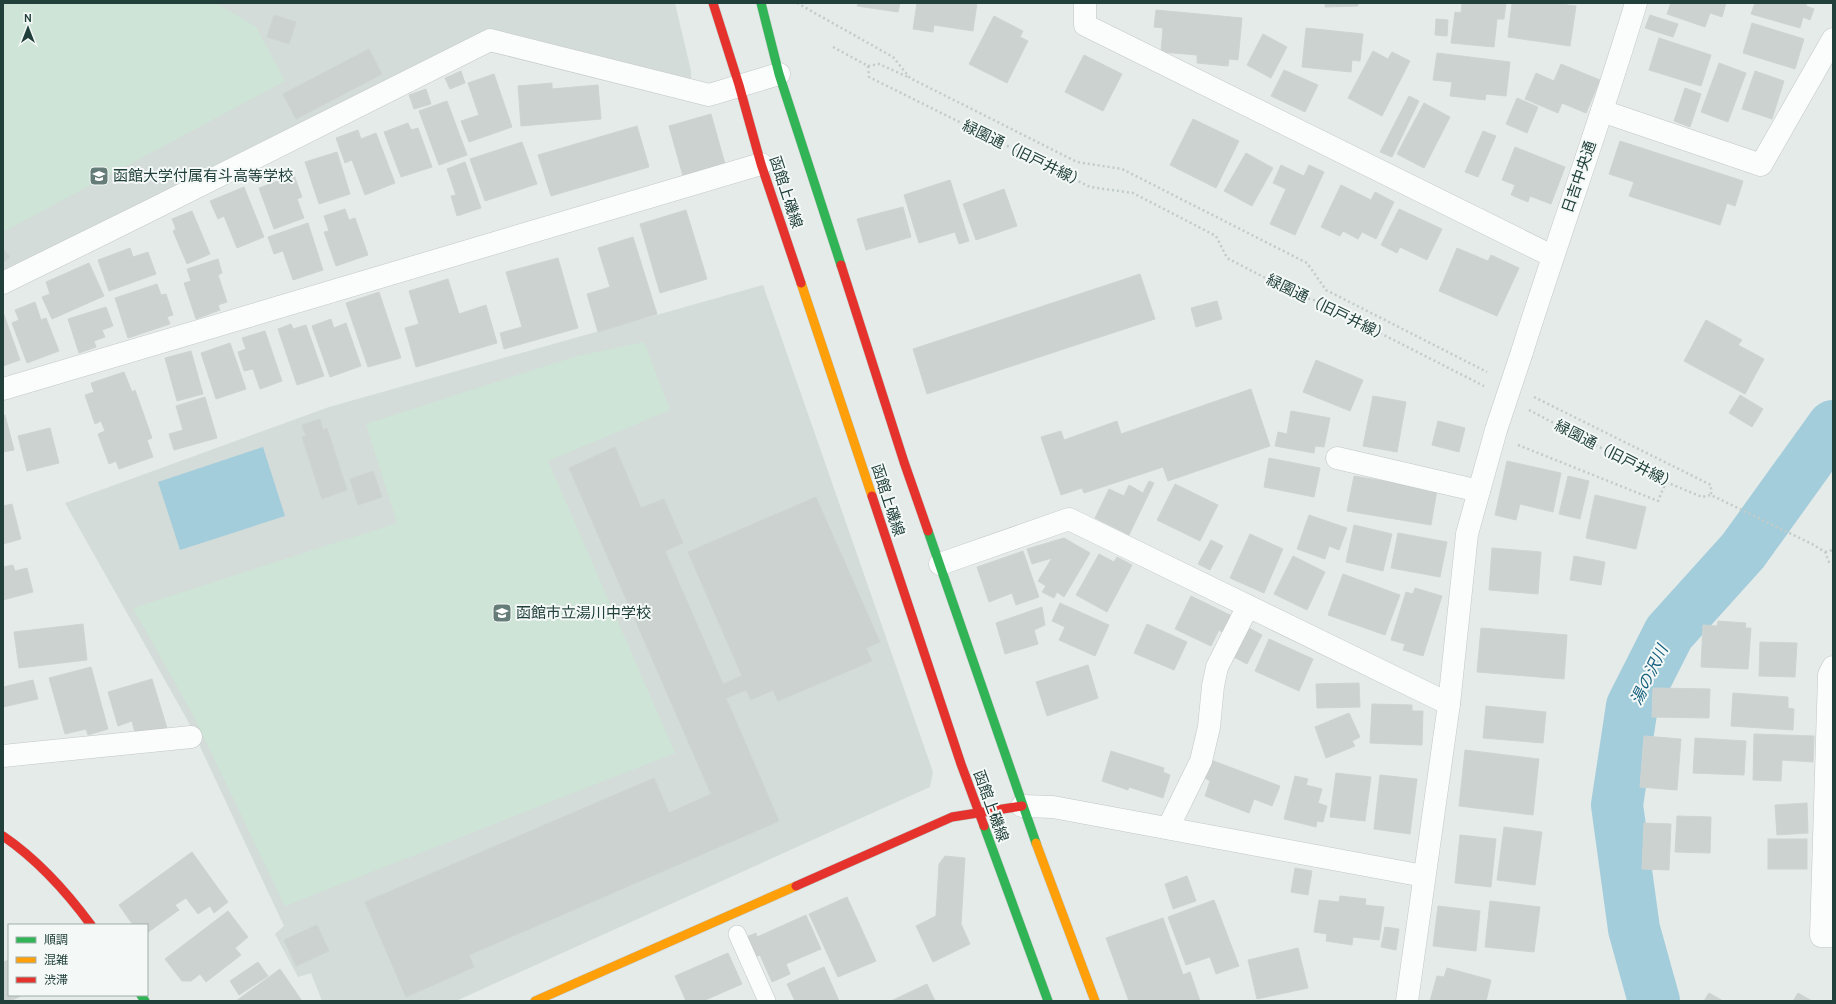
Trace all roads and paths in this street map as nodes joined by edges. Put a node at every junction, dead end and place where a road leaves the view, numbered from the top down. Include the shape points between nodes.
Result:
1 (713, 3) edge
2 (761, 3) edge
3 (797, 3) edge
4 (1085, 3) edge
5 (1636, 3) edge
6 (1833, 39) edge
7 (833, 48) dead end
8 (868, 66) junction
9 (779, 74) junction
10 (910, 78) junction
11 (739, 85) junction
12 (1602, 111) junction
13 (761, 164) junction
14 (1552, 256) junction
15 (3, 283) edge
16 (1488, 373) dead end
17 (3, 389) edge
18 (1491, 390) dead end
19 (1531, 395) dead end
20 (1524, 407) dead end
21 (1514, 444) dead end
22 (1337, 458) dead end
23 (1666, 482) junction
24 (1479, 491) junction
25 (1711, 495) junction
26 (1833, 550) edge
27 (1825, 552) junction
28 (940, 564) junction
29 (1833, 564) edge
30 (1248, 606) junction
31 (1833, 667) edge
32 (1449, 704) junction
33 (191, 737) dead end
34 (3, 756) edge
35 (1022, 806) junction
36 (978, 812) junction
37 (1168, 828) junction
38 (3, 836) edge
39 (1424, 876) junction
40 (90, 924) edge
41 (737, 934) dead end
42 (1833, 936) edge
43 (535, 1001) edge
44 (767, 1001) edge
45 (1048, 1001) edge
46 (1095, 1001) edge
47 (1407, 1001) edge

1 - 11 main road, 函館上磯線
2 - 9 main road, 函館上磯線
3 - 10 path via 893,57
4 - 14 street via 1085,25
5 - 12 street, 日吉中央通
6 - 12 street via 1761,165
7 - 8 path
8 - 10 path via 879,64
8 - 18 path, 緑園通（旧戸井線） via 869,77 1090,187 1133,193 1216,236 1227,258
9 - 11 street
9 - 28 main road, 函館上磯線 via 904,462
10 - 16 path via 1076,162 1122,169 1307,263 1326,290
11 - 13 main road, 函館上磯線
11 - 15 street via 708,95 490,40
12 - 14 street, 日吉中央通
13 - 17 street
13 - 36 main road, 函館上磯線
14 - 24 street, 日吉中央通, bridge
19 - 25 path via 1711,485
20 - 23 path, 緑園通（旧戸井線）
21 - 23 path via 1658,501
22 - 24 street
23 - 25 path, 緑園通（旧戸井線） via 1702,497
24 - 32 street, 日吉中央通 via 1467,534
25 - 27 path, 緑園通（旧戸井線）
26 - 27 path
27 - 29 path, 緑園通（旧戸井線） via 1829,562
28 - 30 street via 1069,519
28 - 35 main road, 函館上磯線
30 - 32 street
30 - 37 street via 1217,667 1209,727 1201,761
31 - 42 street via 1829,675 1821,936
32 - 39 street, 日吉中央通
33 - 34 street
35 - 36 main road
35 - 37 street via 1053,807
35 - 46 main road, 函館上磯線
36 - 43 main road via 952,817
36 - 45 main road, 函館上磯線
37 - 39 street
38 - 40 main road via 38,862
39 - 47 street, 日吉中央通
41 - 44 lane

